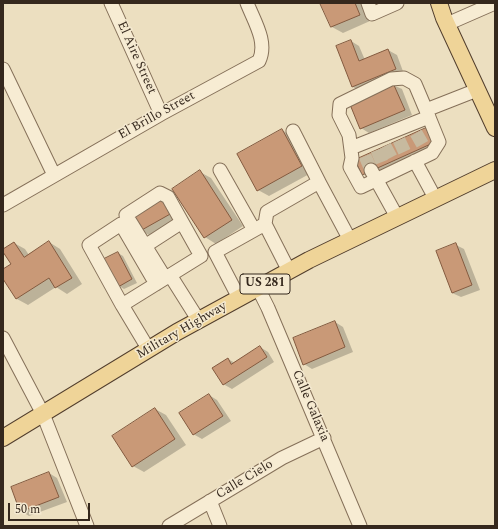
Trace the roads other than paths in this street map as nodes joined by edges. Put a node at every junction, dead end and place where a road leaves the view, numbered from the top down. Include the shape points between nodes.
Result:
1 (111, 3) edge
2 (247, 3) edge
3 (368, 3) edge
4 (397, 3) edge
5 (439, 3) edge
6 (495, 3) edge
7 (447, 24) junction
8 (3, 69) edge
9 (477, 90) junction
10 (427, 113) junction
11 (160, 114) junction
12 (495, 128) edge
13 (293, 131) dead end
14 (370, 146) junction
15 (410, 160) junction
16 (220, 170) dead end
17 (384, 170) junction
18 (495, 170) edge
19 (54, 175) junction
20 (319, 182) junction
21 (435, 198) junction
22 (3, 205) edge
23 (397, 217) junction
24 (182, 222) junction
25 (259, 227) junction
26 (350, 240) junction
27 (145, 246) junction
28 (289, 271) junction
29 (163, 279) junction
30 (258, 288) junction
31 (239, 298) junction
32 (122, 305) junction
33 (199, 321) junction
34 (3, 338) edge
35 (149, 350) junction
36 (43, 414) junction
37 (3, 438) edge
38 (324, 438) junction
39 (210, 501) junction
40 (87, 526) edge
41 (169, 526) edge
42 (220, 526) edge
43 (360, 526) edge

1 - 11 street, El Aire Street
2 - 11 street, El Brillo Street via 262,39 263,53 259,61
3 - 4 street via 372,14
5 - 7 main road
6 - 7 street
7 - 9 main road
8 - 19 street
9 - 10 street
9 - 12 main road
10 - 14 street via 415,128
10 - 14 street via 415,84 404,78 391,79 340,104 339,115 349,135
10 - 15 street via 439,142 432,153 426,151
11 - 19 street, El Brillo Street
13 - 20 street
14 - 17 street via 352,158 350,167 361,187
15 - 17 street
15 - 21 street
16 - 25 street
17 - 23 street
18 - 21 main road, Military Highway / US 281
19 - 22 street, El Brillo Street
20 - 25 street via 268,212
20 - 26 street
21 - 23 main road, Military Highway / US 281
23 - 26 main road, Military Highway / US 281
24 - 27 street
24 - 27 street via 168,197 160,193 126,215
24 - 29 street via 201,256
25 - 28 street
25 - 31 street via 216,252
26 - 28 main road, Military Highway / US 281
27 - 29 street
28 - 30 main road, Military Highway / US 281
29 - 32 street
29 - 32 street via 121,224 89,245
29 - 33 street
30 - 31 main road, Military Highway / US 281
30 - 38 street, Calle Galaxia
31 - 33 main road, Military Highway / US 281
32 - 35 street
33 - 35 main road, Military Highway / US 281
34 - 36 street
35 - 36 main road, Military Highway / US 281
36 - 37 main road, Military Highway / US 281
36 - 40 street
38 - 39 street, Calle Cielo via 282,458
38 - 43 street, Calle Galaxia
39 - 41 street, Calle Cielo
39 - 42 street

